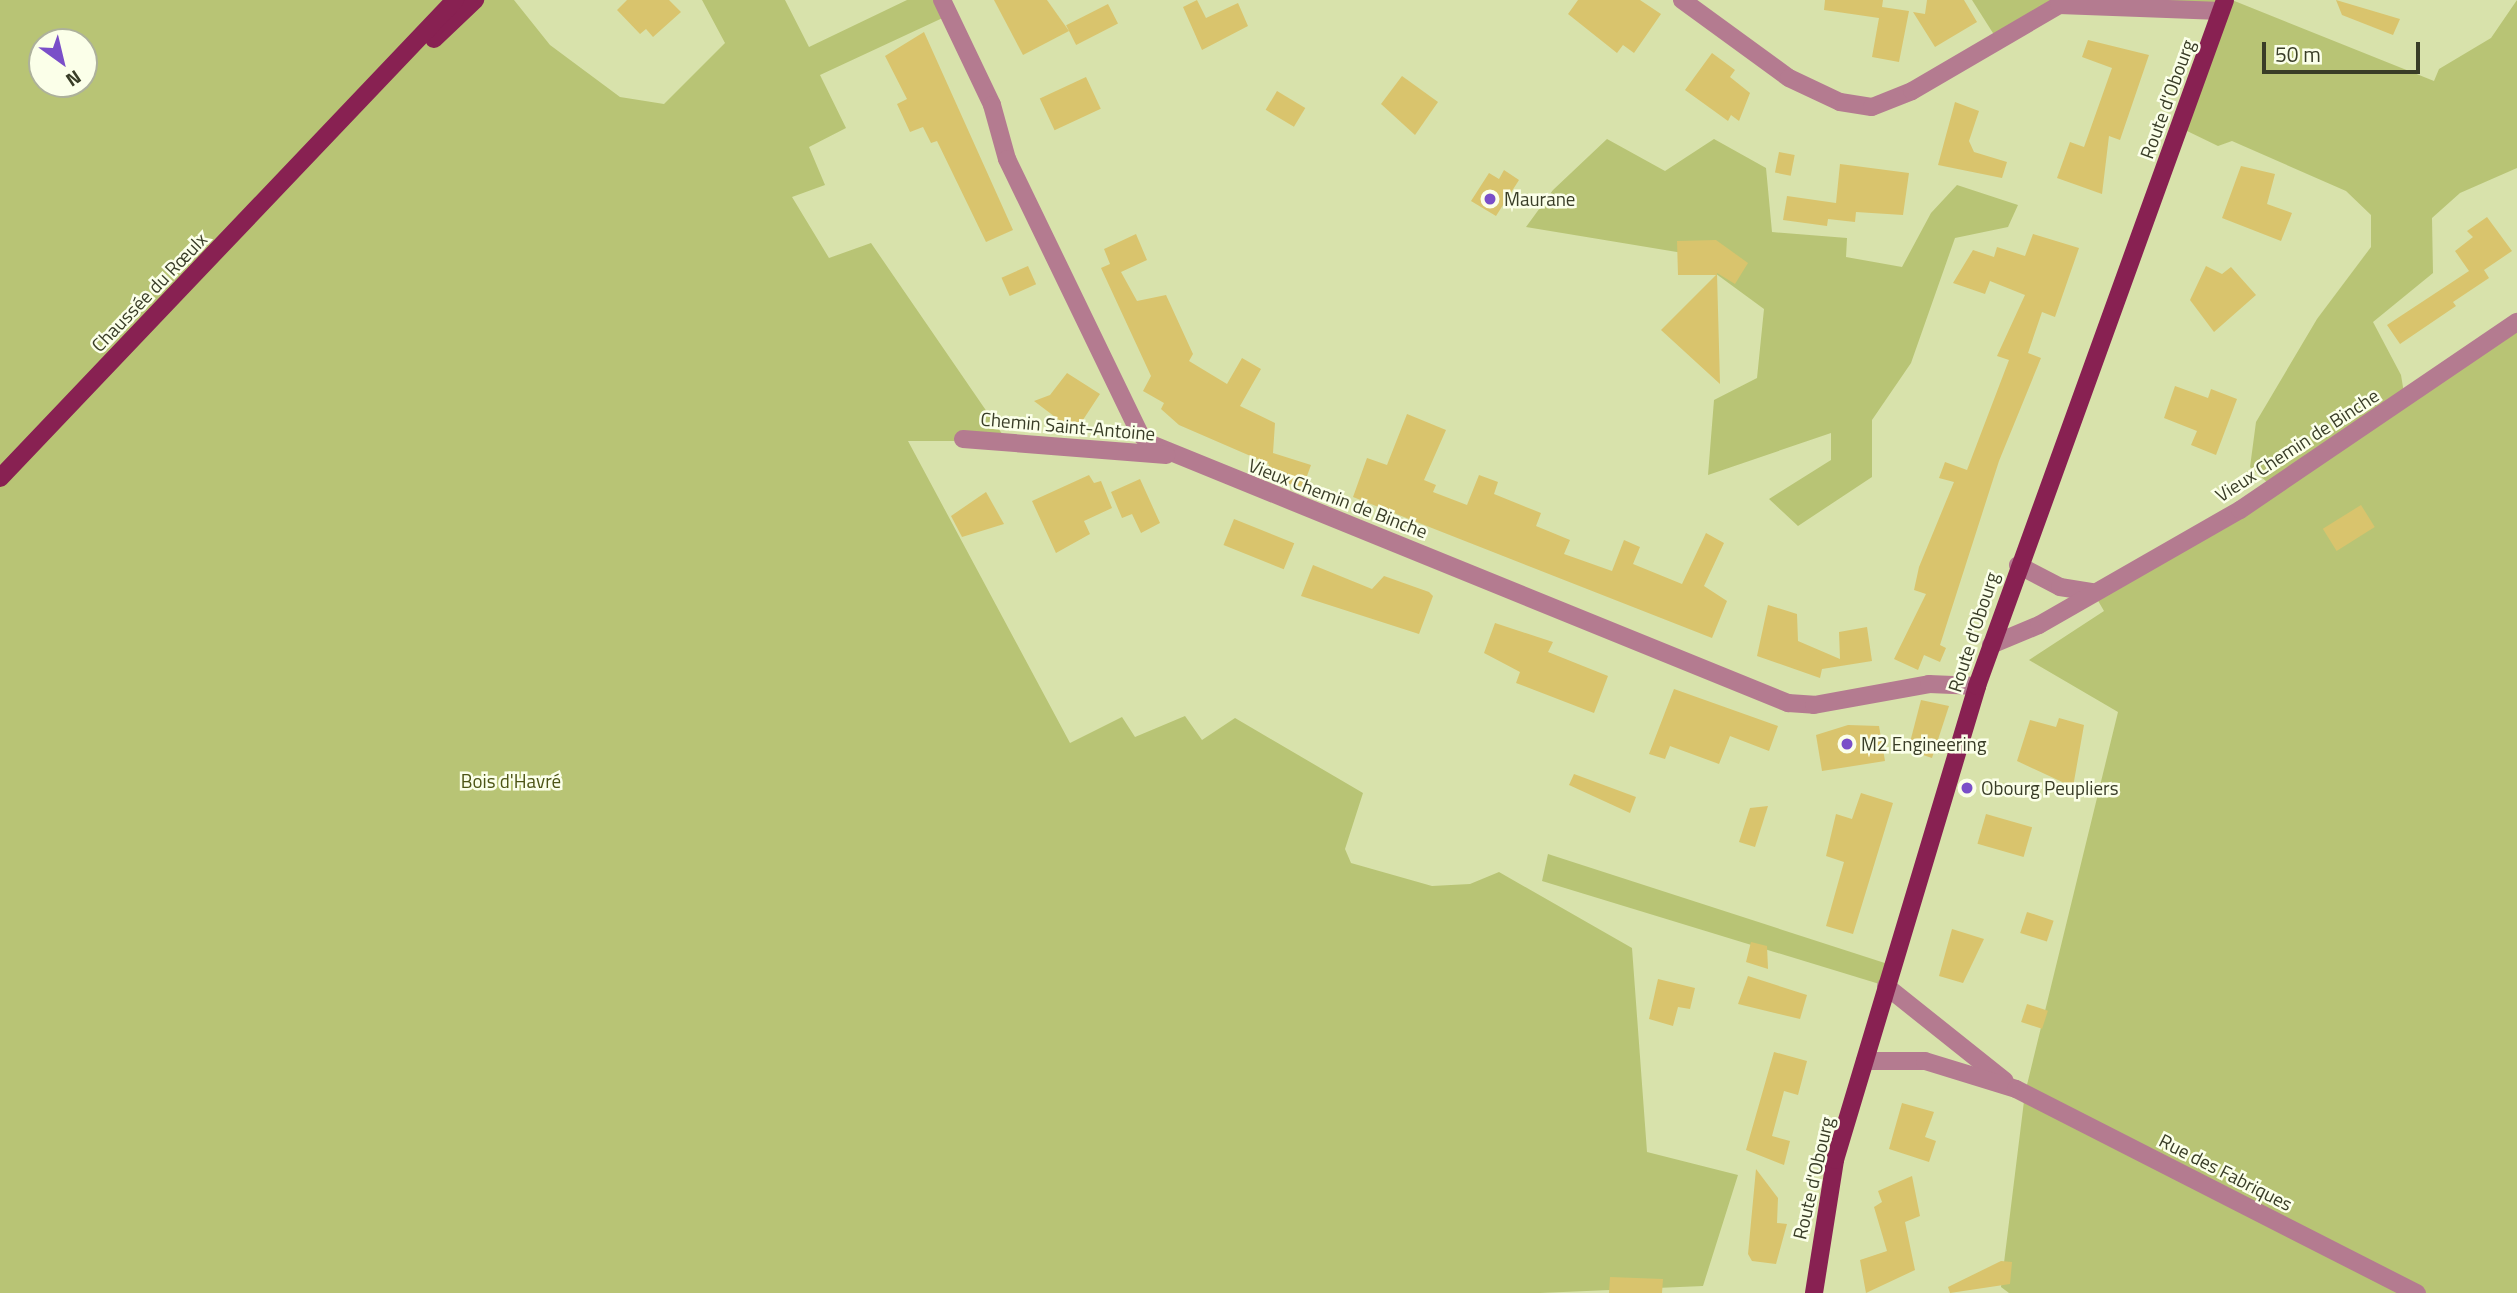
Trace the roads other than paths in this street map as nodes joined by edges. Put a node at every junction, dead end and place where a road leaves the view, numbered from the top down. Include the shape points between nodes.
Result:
1 (455, 0) edge
2 (475, 0) edge
3 (942, 0) edge
4 (1682, 0) edge
5 (2223, 6) edge
6 (327, 135) junction
7 (2517, 322) edge
8 (963, 439) dead end
9 (1170, 455) junction
10 (0, 478) edge
11 (2018, 565) junction
12 (2093, 592) junction
13 (1991, 645) junction
14 (1977, 685) junction
15 (1886, 986) junction
16 (1865, 1060) junction
17 (2016, 1089) junction
18 (1814, 1293) edge
19 (2417, 1293) edge

1 - 6 main road, Chaussée du Rœulx
2 - 6 main road, Chaussée du Rœulx
3 - 9 street, Vieux Chemin de Binche via 992,105 1007,159 1140,434
4 - 5 street via 1789,78 1840,102 1872,107 1912,91 2059,5
5 - 11 main road, Route d'Obourg
6 - 10 main road, Chaussée du Rœulx
7 - 12 street, Vieux Chemin de Binche via 2292,477
8 - 9 street, Chemin Saint-Antoine
9 - 14 street, Vieux Chemin de Binche via 1788,703 1814,705 1929,684
11 - 12 street via 2060,586
11 - 13 main road, Route d'Obourg
12 - 13 street, Vieux Chemin de Binche
13 - 14 main road, Route d'Obourg
14 - 15 main road, Route d'Obourg
15 - 16 main road, Route d'Obourg
15 - 17 street, Rue des Fabriques
16 - 17 street, Rue des Fabriques via 1926,1061
16 - 18 main road, Route d'Obourg via 1835,1160
17 - 19 street, Rue des Fabriques

